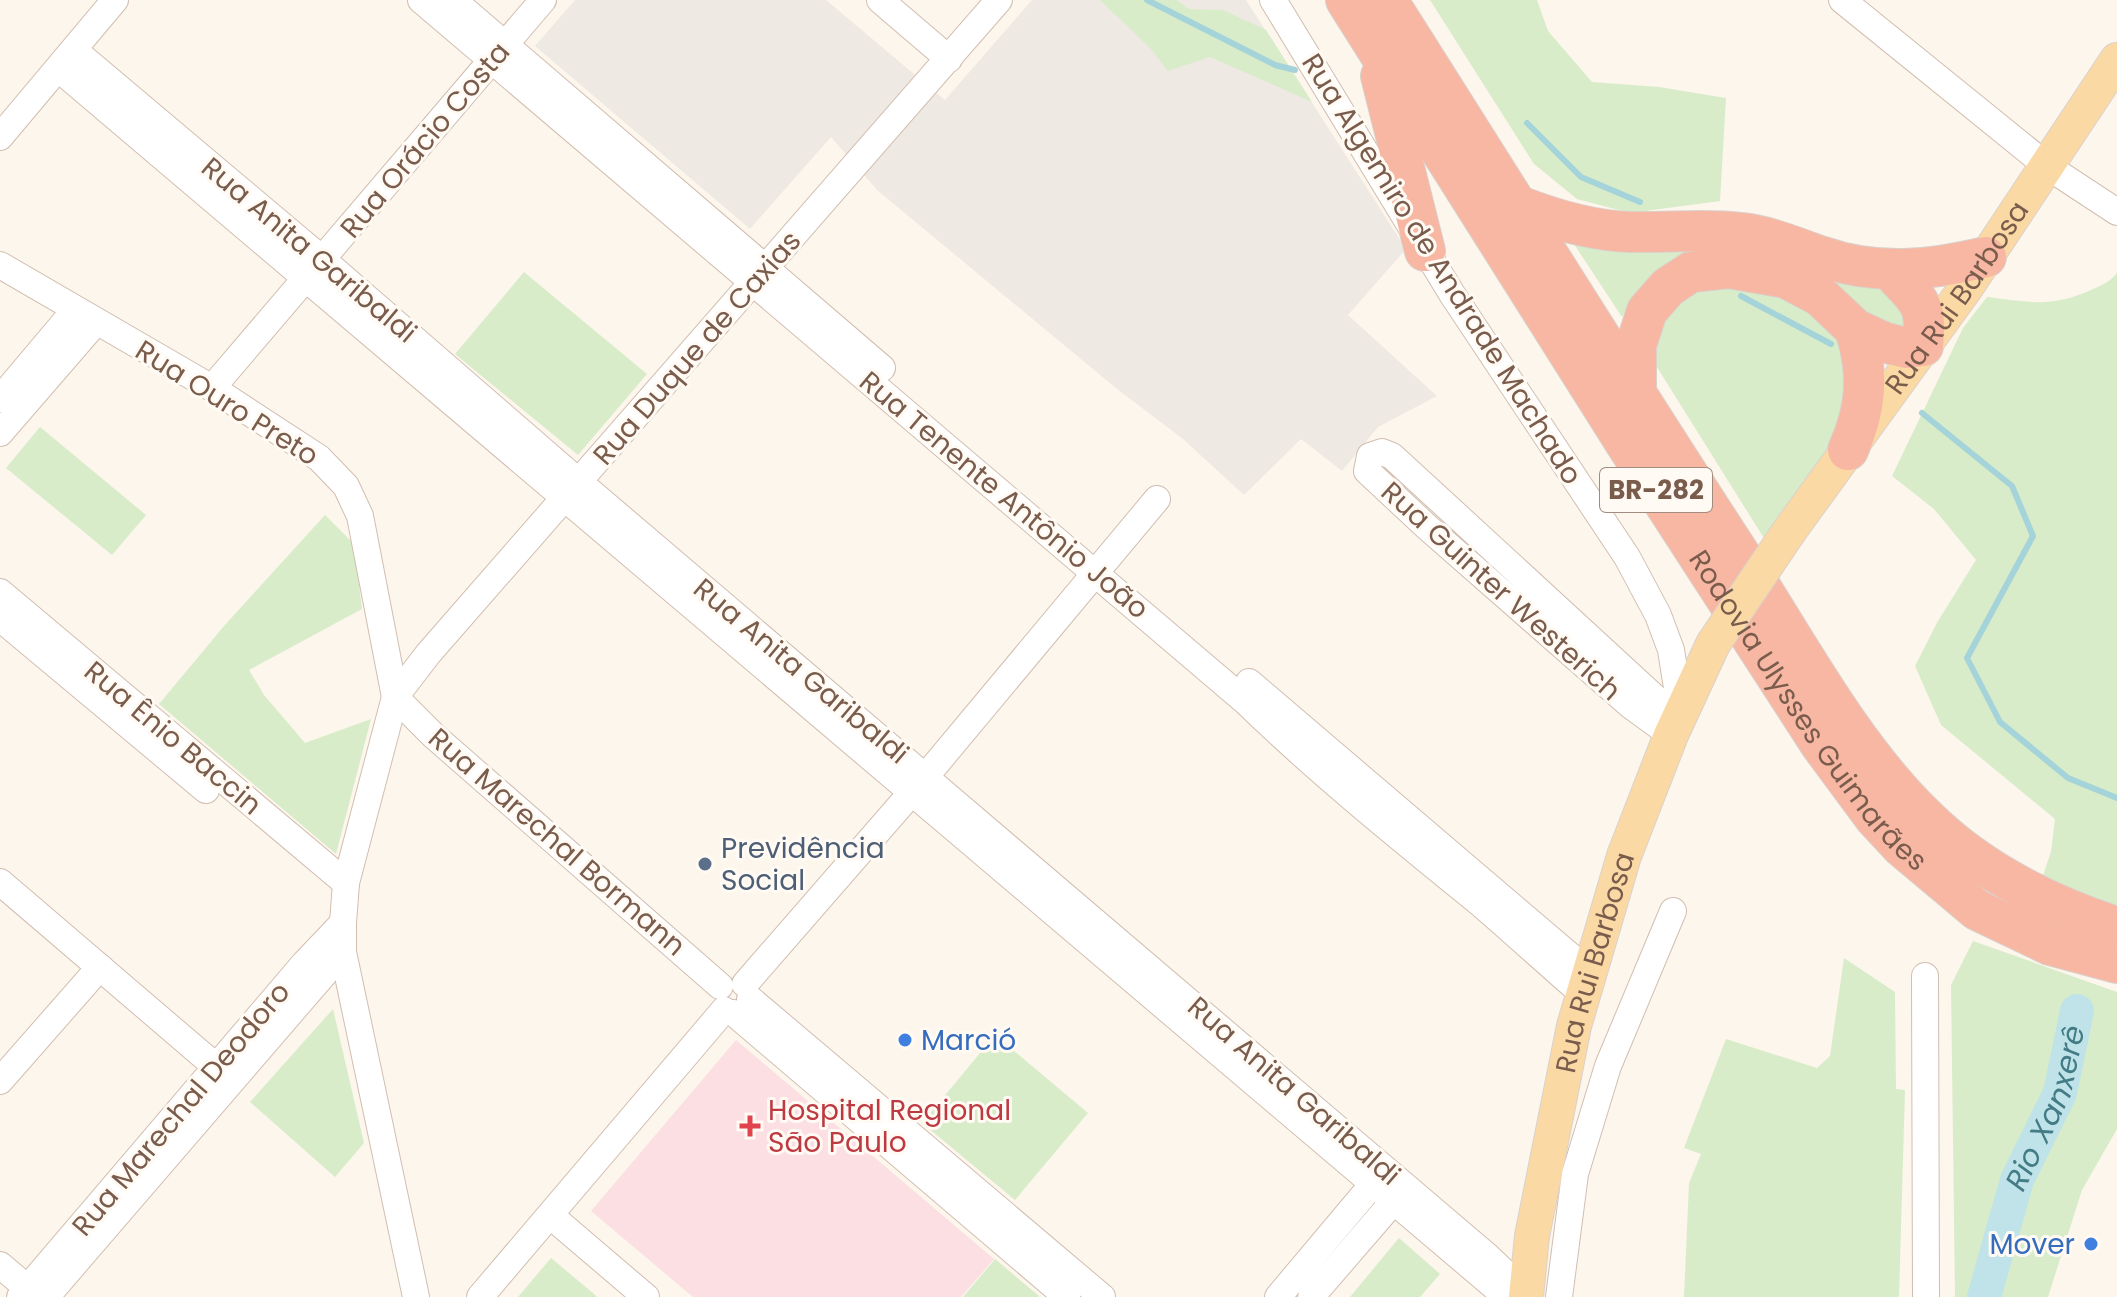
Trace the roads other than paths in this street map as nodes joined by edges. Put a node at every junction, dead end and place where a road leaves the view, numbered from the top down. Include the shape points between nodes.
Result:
1 (115, 0) edge
2 (421, 0) edge
3 (453, 0) edge
4 (543, 0) edge
5 (880, 0) edge
6 (999, 0) edge
7 (1273, 0) edge
8 (1346, 0) edge
9 (1387, 0) edge
10 (1842, 0) edge
11 (1372, 41) junction
12 (499, 53) junction
13 (949, 59) junction
14 (67, 60) junction
15 (2117, 60) edge
16 (0, 137) edge
17 (2047, 166) junction
18 (1519, 206) junction
19 (2117, 212) edge
20 (1425, 251) junction
21 (1986, 257) junction
22 (0, 265) edge
23 (315, 269) junction
24 (1891, 271) junction
25 (760, 275) junction
26 (86, 316) junction
27 (1855, 329) junction
28 (1923, 346) junction
29 (212, 388) junction
30 (1636, 396) junction
31 (0, 399) edge
32 (0, 433) edge
33 (1848, 450) junction
34 (572, 490) junction
35 (1157, 499) dead end
36 (1445, 505) junction
37 (1427, 527) junction
38 (1102, 568) junction
39 (1515, 568) junction
40 (1496, 588) junction
41 (2, 605) edge
42 (1570, 636) junction
43 (383, 638) junction
44 (428, 654) junction
45 (395, 697) junction
46 (1677, 722) junction
47 (434, 736) junction
48 (380, 749) junction
49 (919, 784) junction
50 (0, 882) edge
51 (344, 903) junction
52 (1673, 911) dead end
53 (2117, 927) edge
54 (343, 952) junction
55 (2117, 963) edge
56 (100, 967) junction
57 (1925, 976) dead end
58 (1587, 984) junction
59 (735, 998) junction
60 (224, 1073) junction
61 (0, 1081) edge
62 (1390, 1185) junction
63 (551, 1216) junction
64 (1038, 1258) junction
65 (1326, 1259) junction
66 (0, 1265) edge
67 (33, 1295) edge
68 (1519, 1296) edge
69 (416, 1297) edge
70 (480, 1297) edge
71 (646, 1297) edge
72 (1067, 1297) edge
73 (1102, 1297) edge
74 (1278, 1297) edge
75 (1311, 1297) edge
76 (1559, 1297) edge
77 (1926, 1297) edge

1 - 14 street
2 - 12 street, Rua Tenente Antônio João
3 - 12 street, Rua Tenente Antônio João
4 - 12 street, Rua Orácio Costa
5 - 13 street
6 - 13 street, Rua Duque de Caxias
7 - 20 street, Rua Algemiro de Andrade Machado
8 - 11 highway, Rodovia Ulysses Guimarães / BR-282
9 - 18 highway, Rodovia Ulysses Guimarães / BR-282
10 - 17 street
11 - 20 highway
11 - 55 highway, Rodovia Ulysses Guimarães / BR-282 via 1821,745 1875,818 1977,910 2050,945
12 - 23 street, Rua Orácio Costa
12 - 25 street, Rua Tenente Antônio João
13 - 25 street, Rua Duque de Caxias
14 - 16 street
14 - 23 street, Rua Anita Garibaldi
15 - 17 main road, Rua Rui Barbosa
17 - 19 street
17 - 21 main road, Rua Rui Barbosa
18 - 24 highway via 1558,221 1609,230 1743,233
18 - 30 highway, Rodovia Ulysses Guimarães / BR-282
20 - 46 street, Rua Algemiro de Andrade Machado via 1627,557 1671,650
21 - 24 highway
21 - 28 main road, Rua Rui Barbosa
22 - 26 street, Rua Ouro Preto
23 - 29 street, Rua Orácio Costa
23 - 34 street, Rua Anita Garibaldi
24 - 28 highway via 1926,317
25 - 34 street, Rua Duque de Caxias
25 - 38 street, Rua Tenente Antônio João
26 - 29 street, Rua Ouro Preto
26 - 31 street
26 - 32 street
27 - 28 highway via 1906,348
27 - 30 highway via 1820,296 1786,278 1729,268 1691,272 1668,287 1647,311 1636,345
27 - 33 highway via 1863,353 1865,403
28 - 33 main road, Rua Rui Barbosa
29 - 43 street, Rua Ouro Preto via 319,458 346,486 360,516
30 - 53 highway, Rodovia Ulysses Guimarães / BR-282 via 1886,775 1925,818 1994,874
33 - 46 main road, Rua Rui Barbosa, bridge via 1713,644
34 - 44 street, Rua Duque de Caxias
34 - 49 street, Rua Anita Garibaldi
35 - 38 street
36 - 37 street
36 - 37 street, Rua Guinter Westerich via 1392,456 1370,456 1367,471
36 - 39 street, Rua Guinter Westerich
37 - 40 street, Rua Guinter Westerich
38 - 49 street
38 - 58 street, Rua Tenente Antônio João
39 - 40 street
39 - 42 street, Rua Guinter Westerich
40 - 42 street, Rua Guinter Westerich
41 - 51 street, Rua Ênio Baccin
42 - 46 street, Rua Guinter Westerich
43 - 44 street via 411,654
43 - 45 street, Rua Ouro Preto
44 - 45 street, Rua Duque de Caxias
45 - 47 street, Rua Marechal Bormann
45 - 48 street
46 - 58 main road, Rua Rui Barbosa via 1624,856
47 - 48 street via 415,732
47 - 59 street, Rua Marechal Bormann
48 - 51 street
49 - 59 street
49 - 62 street, Rua Anita Garibaldi
50 - 56 street
51 - 54 street
51 - 60 street, Rua Marechal Deodoro
52 - 76 street, Rua Rui Barbosa via 1608,1066 1575,1174
54 - 60 street, Rua Marechal Deodoro
54 - 69 street
56 - 60 street
56 - 61 street
57 - 77 street
58 - 68 main road, Rua Rui Barbosa
59 - 63 street
59 - 64 street, Rua Marechal Bormann
60 - 67 street, Rua Marechal Deodoro
62 - 65 street
62 - 68 street, Rua Anita Garibaldi via 1487,1256
63 - 70 street
63 - 71 street
64 - 72 street, Rua Marechal Bormann
64 - 73 street, Rua Marechal Bormann
65 - 74 street
65 - 75 street
66 - 67 street

